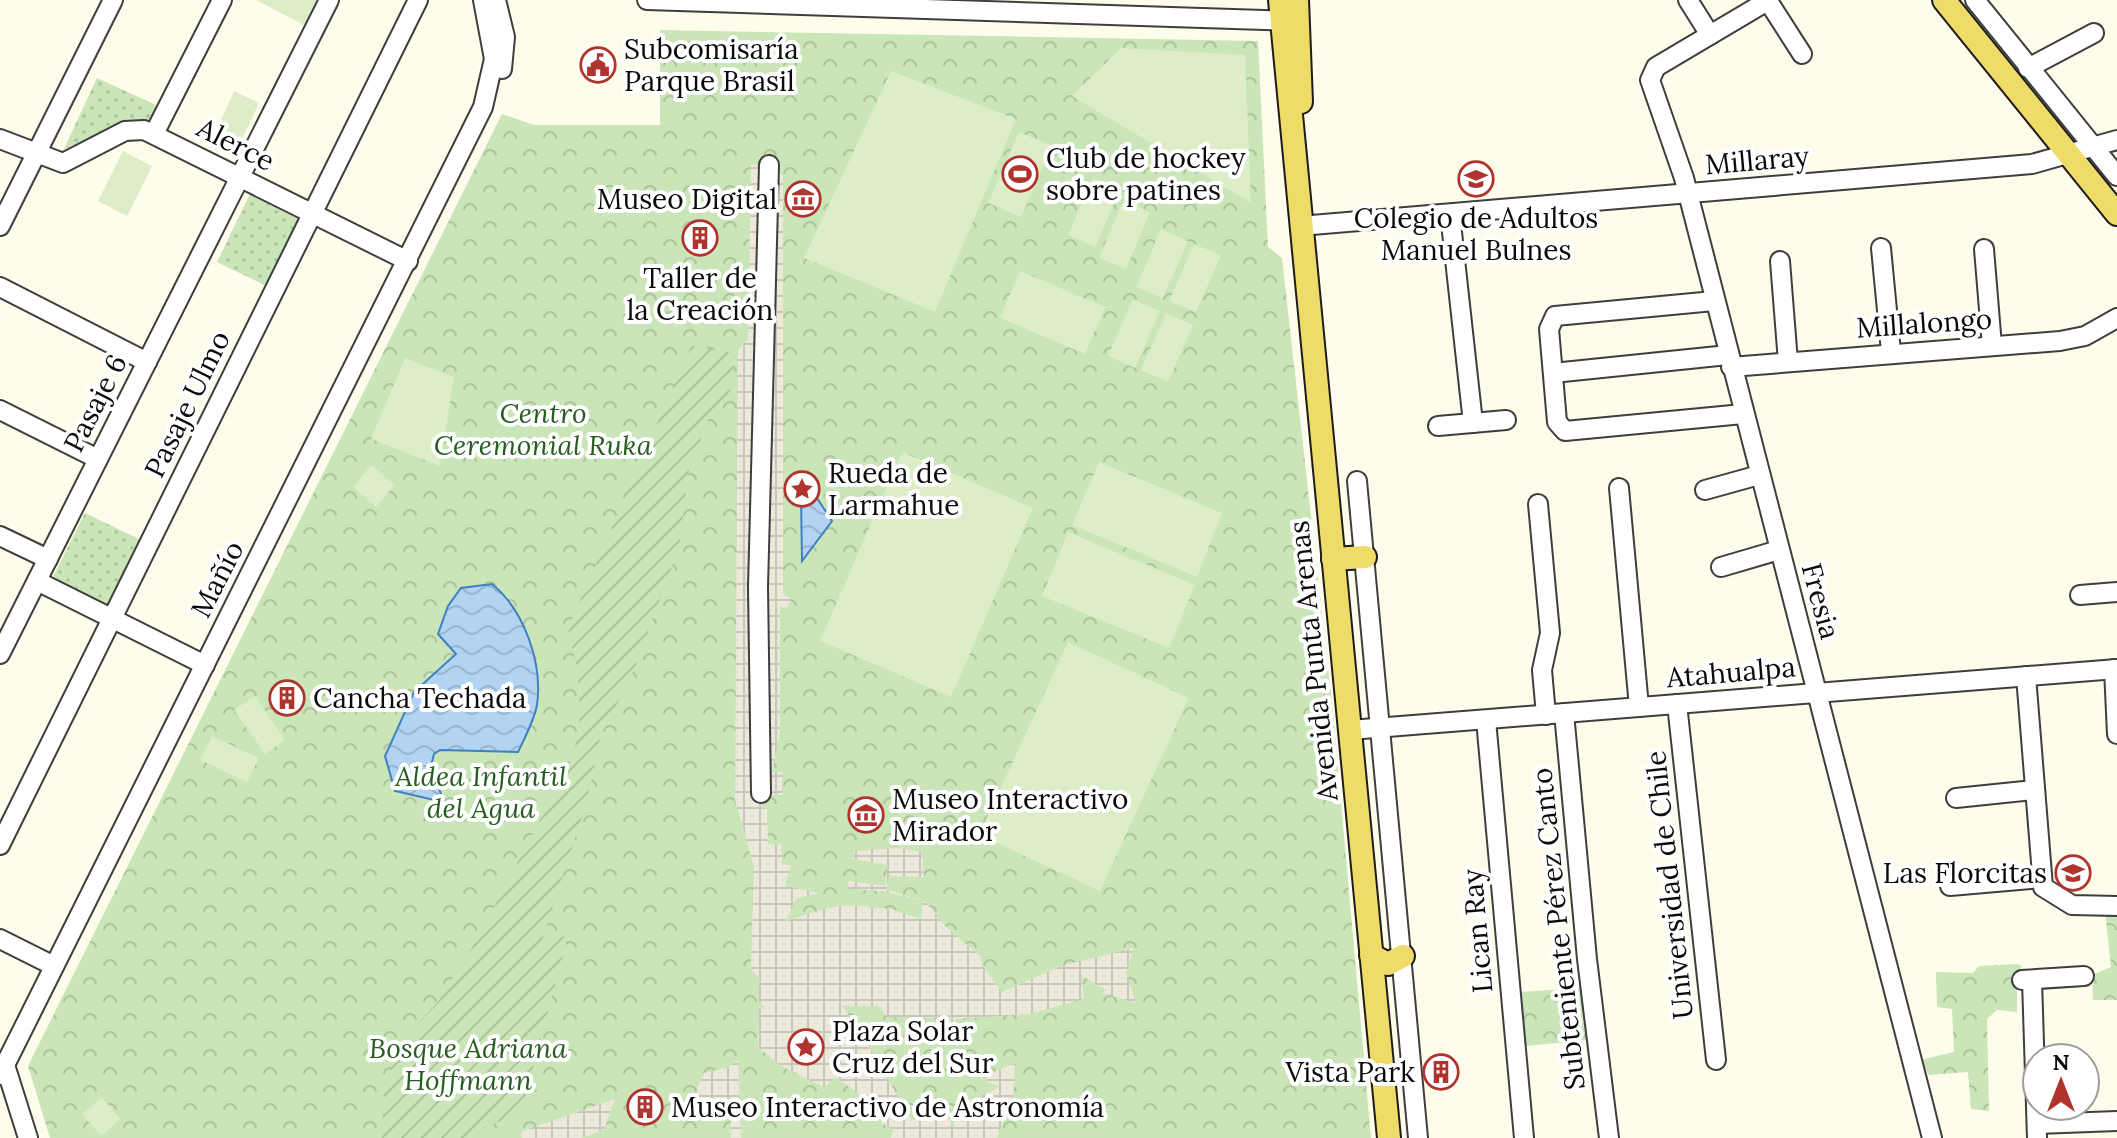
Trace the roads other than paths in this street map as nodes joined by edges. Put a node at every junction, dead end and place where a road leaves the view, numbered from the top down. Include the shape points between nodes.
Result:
1 (113, 0) edge
2 (222, 0) edge
3 (329, 0) edge
4 (418, 0) edge
5 (483, 0) edge
6 (496, 0) edge
7 (647, 0) edge
8 (1688, 0) edge
9 (1768, 0) edge
10 (1944, 0) edge
11 (1975, 0) edge
12 (729, 2) edge
13 (810, 3) edge
14 (1289, 11) edge
15 (2094, 33) dead end
16 (1710, 35) junction
17 (1802, 54) dead end
18 (2028, 68) junction
19 (483, 107) junction
20 (154, 134) junction
21 (0, 139) edge
22 (2117, 140) edge
23 (2094, 149) junction
24 (36, 154) junction
25 (2067, 156) junction
26 (769, 165) dead end
27 (2117, 176) edge
28 (240, 177) junction
29 (1688, 195) junction
30 (312, 214) junction
31 (1450, 214) junction
32 (2117, 214) edge
33 (0, 226) edge
34 (1300, 226) junction
35 (1881, 248) dead end
36 (1984, 249) dead end
37 (408, 261) junction
38 (1780, 261) dead end
39 (0, 287) edge
40 (1714, 301) junction
41 (2117, 318) edge
42 (1992, 346) junction
43 (1891, 352) junction
44 (1730, 361) junction
45 (147, 362) junction
46 (1788, 362) junction
47 (1553, 373) junction
48 (0, 410) edge
49 (1743, 414) junction
50 (1506, 420) dead end
51 (1473, 423) junction
52 (1438, 426) dead end
53 (98, 459) junction
54 (1759, 475) junction
55 (1357, 481) dead end
56 (1619, 488) dead end
57 (1705, 490) dead end
58 (1538, 504) dead end
59 (0, 536) edge
60 (1779, 550) junction
61 (1365, 557) junction
62 (48, 559) junction
63 (1333, 559) junction
64 (1721, 567) dead end
65 (37, 581) junction
66 (2117, 592) edge
67 (2080, 595) dead end
68 (112, 619) junction
69 (0, 653) edge
70 (205, 665) junction
71 (2116, 669) edge
72 (2026, 676) junction
73 (1816, 693) junction
74 (1677, 704) junction
75 (1639, 707) junction
76 (1555, 714) junction
77 (1486, 720) junction
78 (1381, 728) junction
79 (1350, 730) junction
80 (2117, 734) edge
81 (2034, 790) junction
82 (761, 793) dead end
83 (1956, 798) dead end
84 (0, 845) edge
85 (2041, 878) junction
86 (1950, 886) dead end
87 (2117, 906) edge
88 (0, 939) edge
89 (1371, 955) junction
90 (1403, 956) junction
91 (54, 966) junction
92 (2084, 976) dead end
93 (1716, 1060) dead end
94 (2, 1070) edge
95 (2117, 1121) edge
96 (2037, 1131) edge
97 (28, 1138) edge
98 (1389, 1138) edge
99 (1418, 1138) edge
100 (1524, 1138) edge
101 (1609, 1138) edge
102 (1932, 1138) edge

1 - 24 street
2 - 20 street
3 - 28 street, Pasaje 6
4 - 30 street, Pasaje Ulmo
5 - 19 street, Mañío via 494,59
6 - 19 street, Mañío via 505,56
7 - 12 street
8 - 16 street
9 - 16 street
9 - 17 street
10 - 25 main road
11 - 18 street
12 - 13 street
13 - 14 street
14 - 34 main road, Avenida Punta Arenas via 1301,104 1295,179
15 - 18 street
16 - 29 street, Fresia via 1656,67 1650,80
18 - 23 street
19 - 37 street, Mañío
20 - 24 street, Alerce via 125,131 69,162
20 - 28 street, Alerce
21 - 24 street, Alerce
22 - 23 street, Millaray
23 - 25 street, Millaray
23 - 27 street
24 - 33 street
25 - 29 street, Millaray via 2032,164
25 - 32 main road
26 - 82 street via 758,587
28 - 30 street, Alerce
28 - 45 street, Pasaje 6
29 - 31 street, Millaray
29 - 40 street, Fresia
30 - 37 street, Alerce
30 - 68 street, Pasaje Ulmo
31 - 34 street, Millaray
31 - 51 street
34 - 63 main road, Avenida Punta Arenas
35 - 43 street
36 - 42 street
37 - 70 street, Mañío
38 - 46 street
39 - 45 street
40 - 44 street, Fresia
40 - 47 street via 1555,316 1550,322
41 - 42 street, Millalongo via 2073,339
42 - 43 street, Millalongo
43 - 46 street, Millalongo
44 - 46 street, Millalongo
44 - 47 street, Millalongo
44 - 49 street, Fresia
45 - 53 street, Pasaje 6
47 - 49 street via 1559,428 1565,431
48 - 53 street
49 - 54 street, Fresia
50 - 51 street
51 - 52 street
53 - 62 street, Pasaje 6
54 - 57 street
54 - 60 street, Fresia
55 - 61 street
56 - 75 street
58 - 76 street, Subteniente Pérez Canto via 1550,633 1542,670
59 - 62 street
60 - 64 street
60 - 73 street, Fresia
61 - 63 main road
61 - 78 street
62 - 65 street, Pasaje 6
63 - 79 main road, Avenida Punta Arenas
65 - 68 street
65 - 69 street, Pasaje 6
66 - 67 street
68 - 70 street
68 - 84 street, Pasaje Ulmo
70 - 91 street, Mañío
71 - 72 street, Atahualpa
71 - 80 street
72 - 73 street, Atahualpa
72 - 81 street
73 - 74 street, Atahualpa
73 - 102 street, Fresia
74 - 75 street, Atahualpa
74 - 93 street, Universidad de Chile
75 - 76 street, Atahualpa
76 - 77 street, Atahualpa
76 - 101 street, Subteniente Pérez Canto
77 - 78 street, Atahualpa
77 - 100 street, Lican Ray
78 - 79 street, Atahualpa
78 - 90 street
79 - 89 main road, Avenida Punta Arenas
81 - 83 street
81 - 85 street
85 - 86 street
85 - 87 street via 2046,890 2072,905
88 - 91 street
89 - 90 main road via 1388,964
89 - 98 main road, Avenida Punta Arenas
90 - 99 street
91 - 94 street, Mañío
92 - 96 street via 2027,980
94 - 97 street
95 - 96 street

